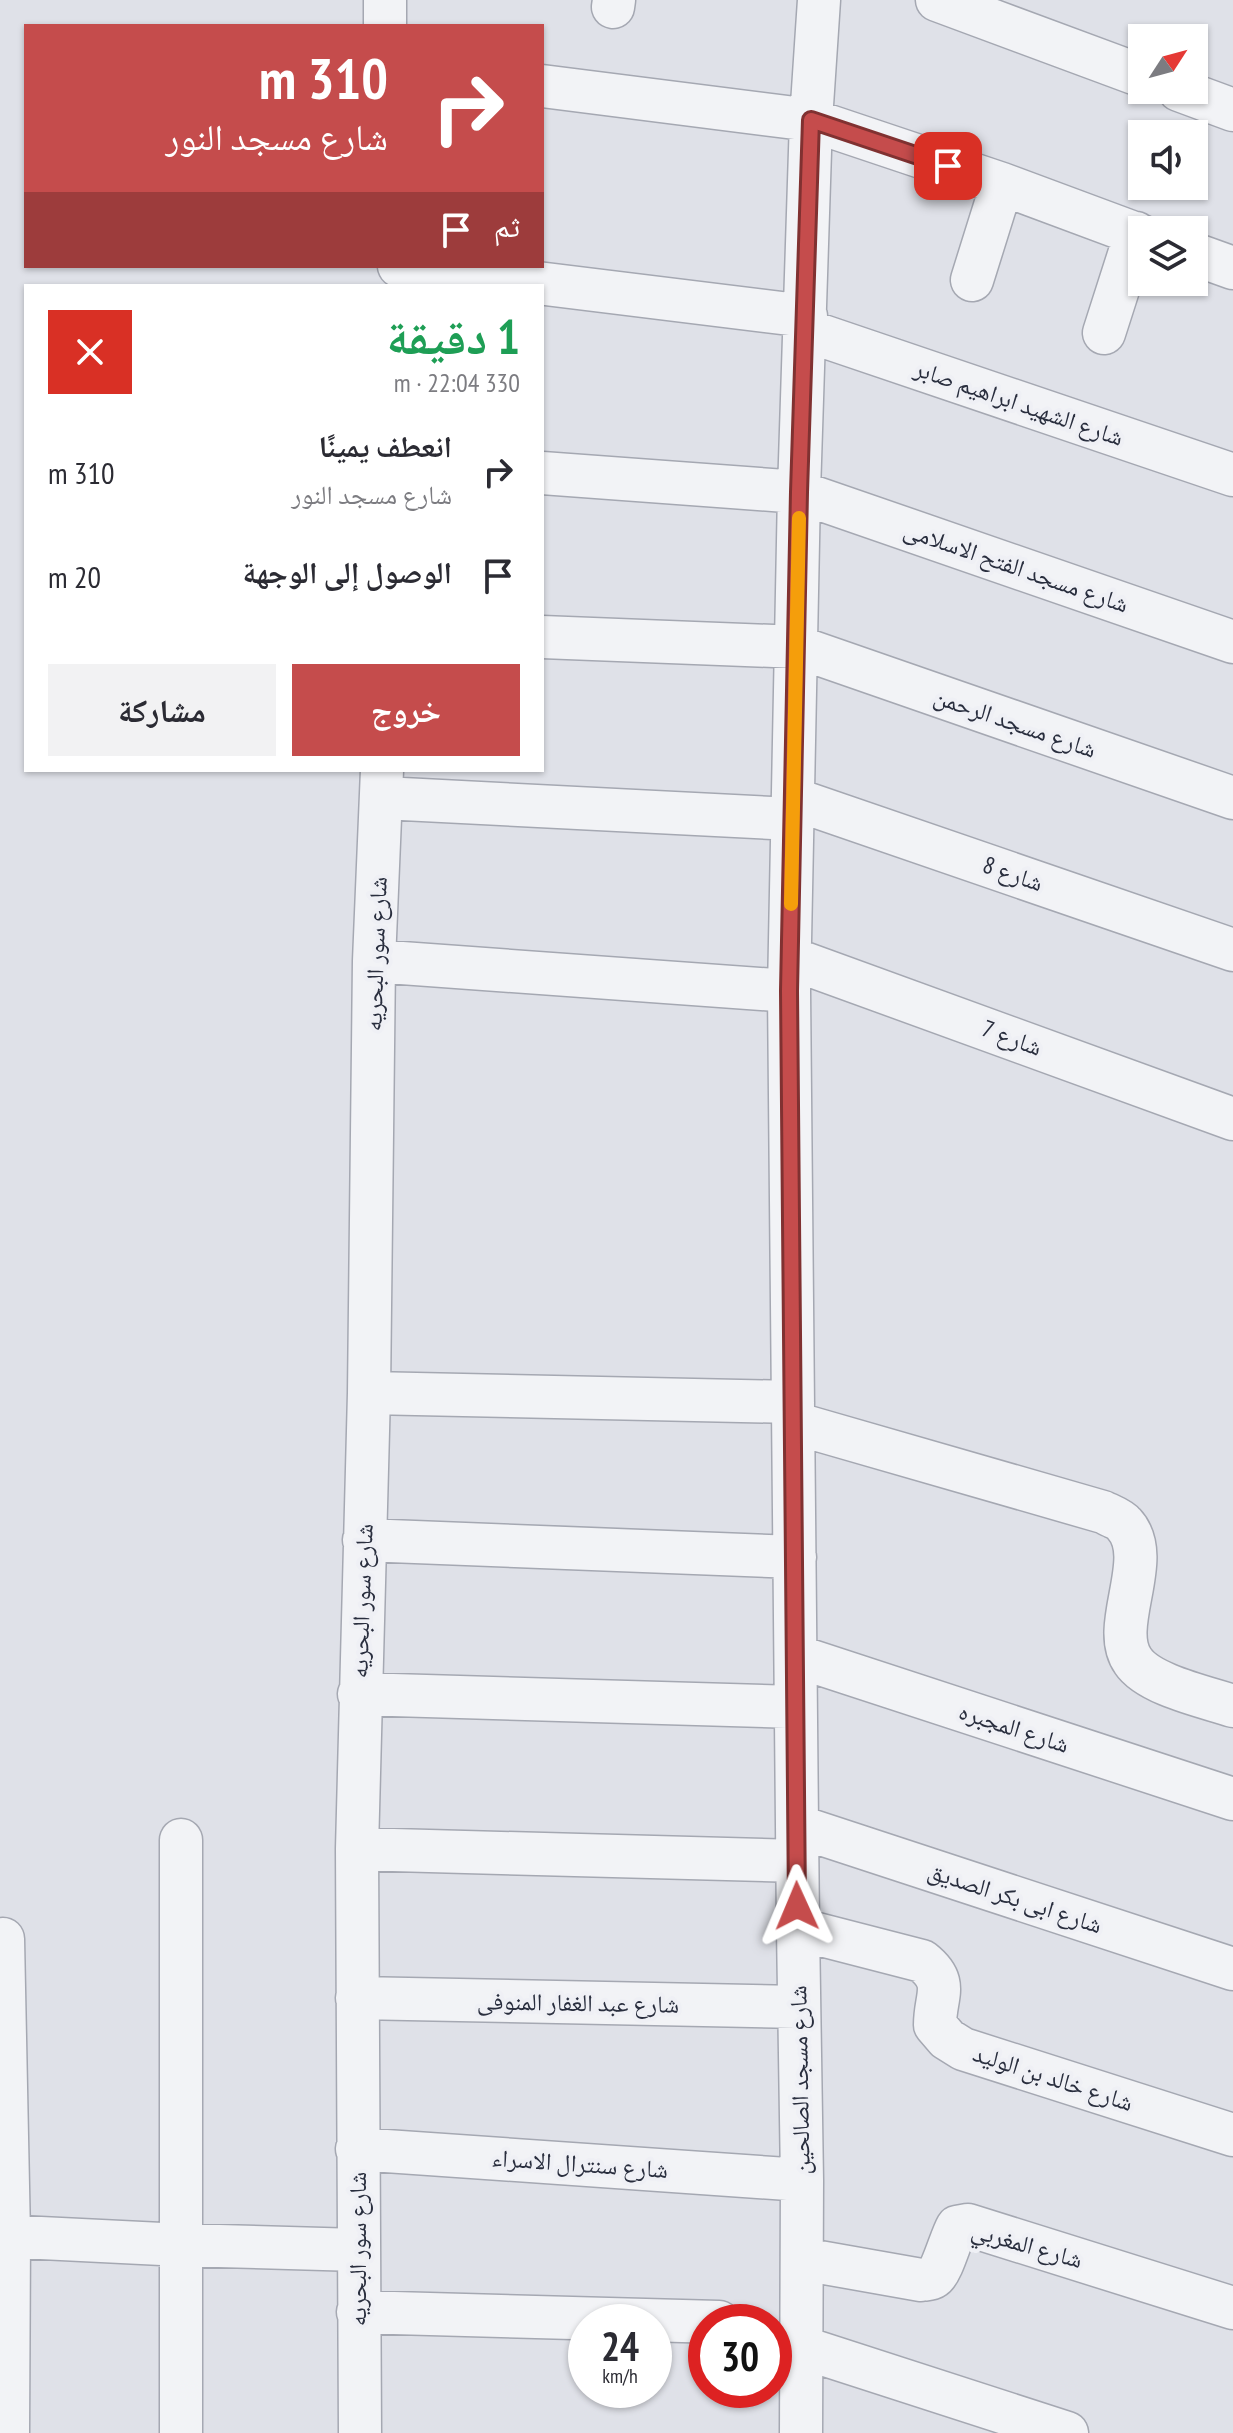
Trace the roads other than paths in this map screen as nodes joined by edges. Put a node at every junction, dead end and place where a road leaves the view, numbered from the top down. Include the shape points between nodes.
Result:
1 (385, 0) edge
2 (819, 0) edge
3 (937, 0) edge
4 (385, 24) edge
5 (1128, 71) edge
6 (544, 86) edge
7 (1208, 101) edge
8 (1233, 110) edge
9 (811, 120) junction
10 (1002, 184) junction
11 (1128, 230) edge
12 (1208, 259) edge
13 (1128, 265) edge
14 (413, 268) edge
15 (1233, 268) edge
16 (972, 280) dead end
17 (528, 284) edge
18 (544, 286) edge
19 (806, 323) junction
20 (1104, 333) dead end
21 (544, 473) edge
22 (1233, 475) edge
23 (799, 492) junction
24 (544, 637) edge
25 (1233, 642) edge
26 (798, 647) junction
27 (382, 784) edge
28 (1233, 798) edge
29 (793, 809) junction
30 (1233, 950) edge
31 (374, 961) junction
32 (789, 975) junction
33 (1233, 1119) edge
34 (369, 1393) junction
35 (794, 1412) junction
36 (364, 1540) junction
37 (795, 1557) junction
38 (796, 1656) junction
39 (359, 1694) junction
40 (1233, 1706) edge
41 (795, 1707) junction
42 (1233, 1799) edge
43 (181, 1840) dead end
44 (797, 1844) junction
45 (357, 1849) junction
46 (798, 1929) junction
47 (3, 1939) dead end
48 (1233, 1969) edge
49 (357, 1998) junction
50 (799, 2007) junction
51 (1233, 2135) edge
52 (357, 2149) junction
53 (802, 2180) junction
54 (5, 2236) edge
55 (182, 2245) junction
56 (358, 2250) junction
57 (802, 2259) junction
58 (1233, 2308) edge
59 (358, 2312) junction
60 (688, 2321) edge
61 (792, 2332) edge
62 (8, 2433) edge
63 (181, 2433) edge
64 (360, 2433) edge
65 (801, 2433) edge
66 (1067, 2433) edge

1 - 4 street
2 - 9 street, شارع مسجد الصالحين
3 - 5 street
6 - 9 street
7 - 8 street
9 - 10 street
9 - 19 street, شارع مسجد الصالحين
10 - 11 street
10 - 16 street
12 - 15 street
13 - 20 street
14 - 17 street, شارع الشهيد ابراهيم صابر
18 - 19 street, شارع الشهيد ابراهيم صابر
19 - 22 street, شارع الشهيد ابراهيم صابر
19 - 23 street, شارع مسجد الصالحين
21 - 23 street, شارع مسجد الفتح الاسلامى
23 - 25 street, شارع مسجد الفتح الاسلامى
23 - 26 street, شارع مسجد الصالحين
24 - 26 street, شارع مسجد الرحمن
26 - 28 street, شارع مسجد الرحمن
26 - 29 street, شارع مسجد الصالحين
27 - 29 street, شارع 8
27 - 31 street, شارع سور البحريه
29 - 30 street, شارع 8
29 - 32 street, شارع مسجد الصالحين
31 - 32 street, شارع 7
31 - 34 street, شارع سور البحريه
32 - 33 street, شارع 7
32 - 35 street, شارع مسجد الصالحين
34 - 35 street
34 - 36 street, شارع سور البحريه
35 - 37 street, شارع مسجد الصالحين
35 - 40 street via 1103,1512 1124,1524 1137,1548 1125,1640 1133,1661 1156,1680
36 - 37 street
36 - 39 street, شارع سور البحريه
37 - 38 street, شارع مسجد الصالحين
38 - 41 street, شارع مسجد الصالحين
38 - 42 street, شارع المجبره
39 - 41 street
39 - 45 street, شارع سور البحريه
41 - 44 street, شارع مسجد الصالحين
43 - 55 street
44 - 45 street, شارع ابى بكر الصديق
44 - 46 street, شارع مسجد الصالحين
44 - 48 street, شارع ابى بكر الصديق
45 - 49 street, شارع سور البحريه
46 - 50 street, شارع مسجد الصالحين
46 - 51 street, شارع خالد بن الوليد via 922,1961 935,1971 940,1988 935,2025 963,2049
47 - 54 street
49 - 50 street, شارع عبد الغفار المنوفى
49 - 52 street, شارع سور البحريه
50 - 53 street, شارع مسجد الصالحين
52 - 53 street, شارع سنترال الاسراء
52 - 56 street, شارع سور البحريه
53 - 57 street, شارع مسجد الصالحين
54 - 55 street
54 - 62 street
55 - 56 street
55 - 63 street
56 - 59 street, شارع سور البحريه
57 - 58 street, شارع المغربي via 932,2279 957,2227 968,2225
57 - 61 street, شارع مسجد الصالحين
59 - 60 street
59 - 64 street, شارع سور البحريه
61 - 65 street, شارع مسجد الصالحين
61 - 66 street

